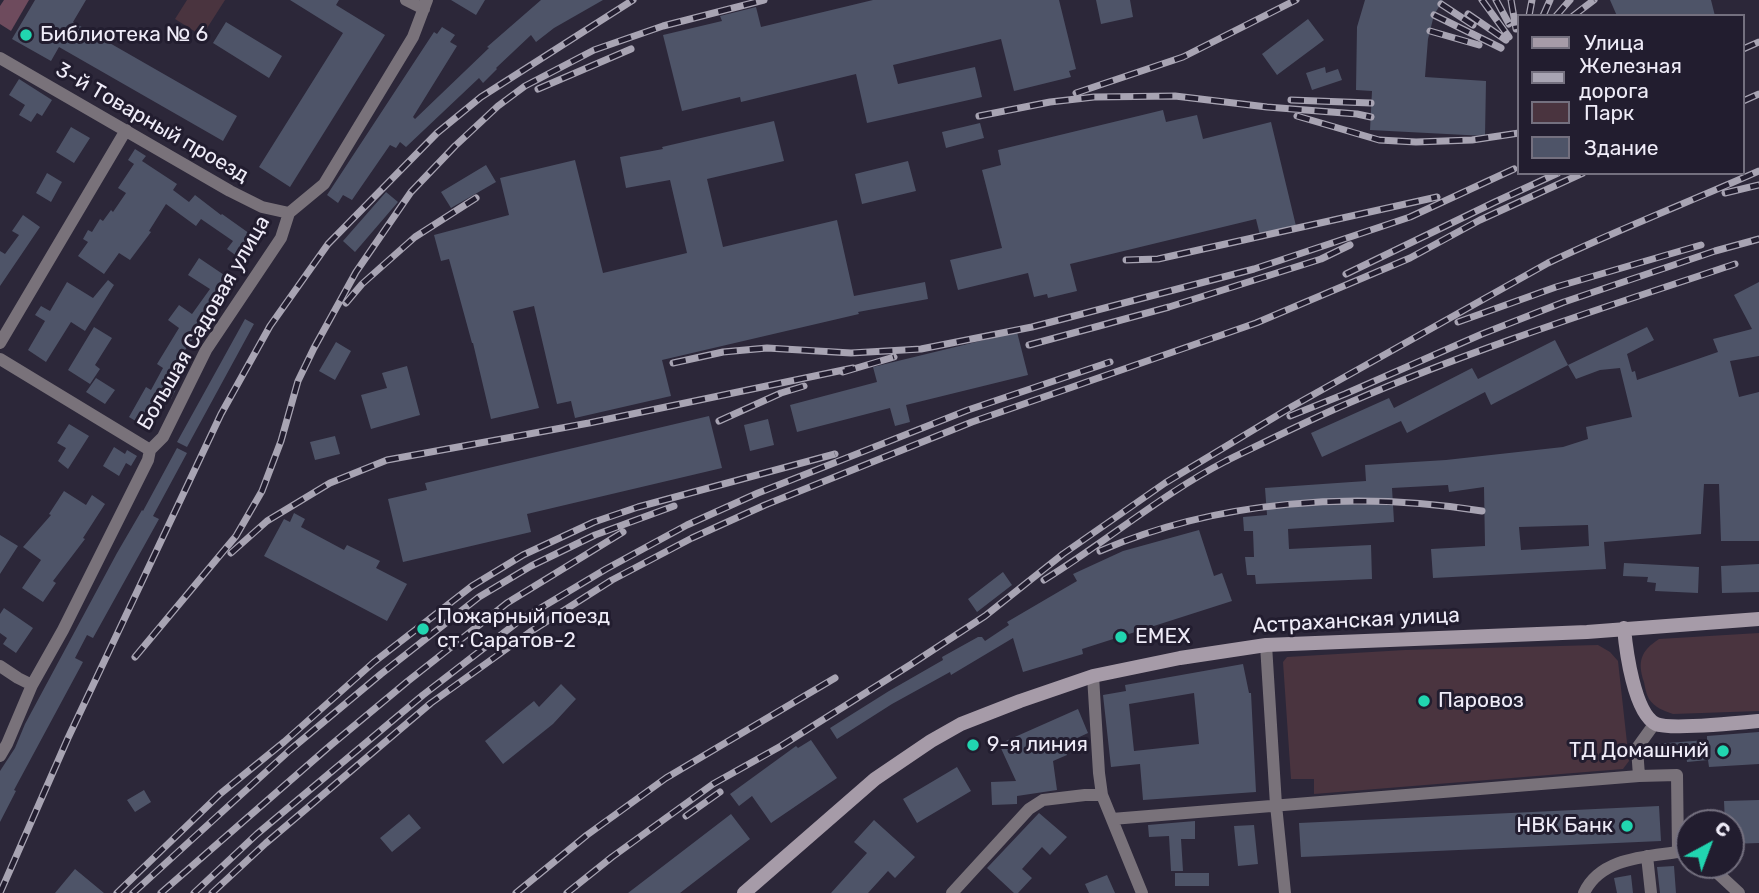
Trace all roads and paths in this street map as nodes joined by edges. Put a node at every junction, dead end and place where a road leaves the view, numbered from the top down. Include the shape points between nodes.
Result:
1 (407, 0) edge
2 (425, 5) edge
3 (0, 58) edge
4 (126, 130) junction
5 (289, 213) junction
6 (0, 343) edge
7 (0, 359) edge
8 (150, 450) junction
9 (1759, 619) edge
10 (1624, 628) junction
11 (1266, 645) junction
12 (0, 666) edge
13 (1093, 676) junction
14 (32, 685) junction
15 (1759, 721) edge
16 (1655, 723) junction
17 (0, 756) edge
18 (1639, 776) junction
19 (1102, 796) junction
20 (1276, 805) junction
21 (1681, 809) edge
22 (1112, 819) junction
23 (1675, 855) edge
24 (1647, 856) junction
25 (1724, 879) edge
26 (744, 893) edge
27 (952, 893) edge
28 (1142, 893) edge
29 (1285, 893) edge
30 (1584, 893) edge
31 (1651, 893) edge
32 (1739, 893) edge

1 - 2 street
2 - 5 street, Большая Садовая улица via 413,37 324,184
3 - 4 street, 3-й Товарный проезд
4 - 5 street, 3-й Товарный проезд via 230,191 262,207
4 - 6 street
5 - 8 street, Большая Садовая улица via 281,238 206,350 163,437
7 - 8 street
8 - 14 street, Большая Садовая улица
9 - 10 main road, Астраханская улица
10 - 11 main road, Астраханская улица
10 - 16 main road via 1639,703
11 - 13 main road, Астраханская улица
11 - 20 street
12 - 14 street
13 - 19 street
13 - 26 main road, Астраханская улица via 973,719 931,741 875,779
14 - 17 street, Большая Садовая улица
15 - 16 main road
16 - 18 street via 1637,748
18 - 20 street
18 - 21 street via 1678,775
19 - 22 street
19 - 27 street via 1036,804
20 - 22 street
20 - 29 street
22 - 28 street
23 - 24 street
24 - 30 street via 1601,871
24 - 31 street
25 - 32 street

